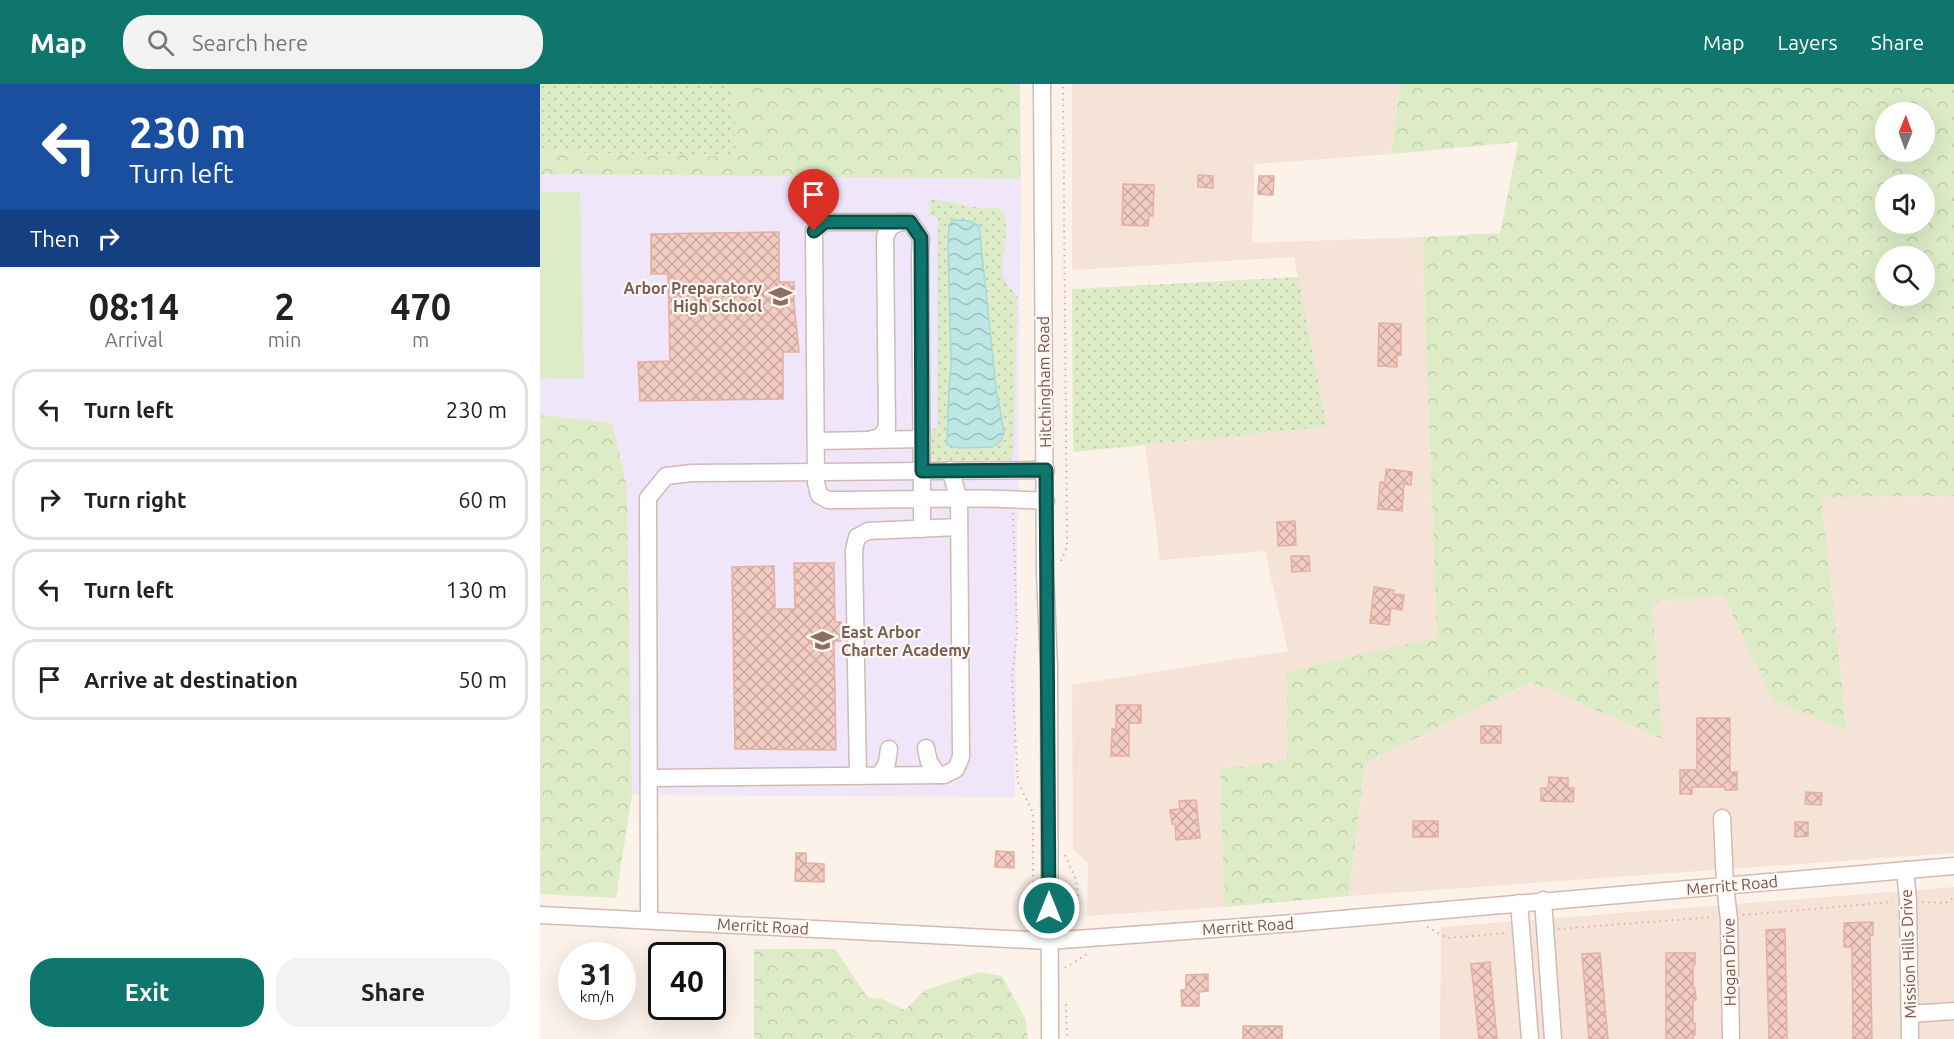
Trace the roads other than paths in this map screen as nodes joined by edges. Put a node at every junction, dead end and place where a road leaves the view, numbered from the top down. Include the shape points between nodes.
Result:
1 (1042, 84) edge
2 (900, 222) junction
3 (922, 439) junction
4 (869, 440) junction
5 (816, 441) junction
6 (1046, 470) junction
7 (922, 471) junction
8 (950, 471) junction
9 (817, 472) junction
10 (959, 499) junction
11 (922, 500) junction
12 (1046, 501) junction
13 (959, 527) junction
14 (922, 529) junction
15 (926, 748) dead end
16 (889, 749) dead end
17 (880, 775) junction
18 (938, 775) junction
19 (858, 776) junction
20 (649, 778) junction
21 (1722, 818) dead end
22 (1954, 866) edge
23 (1905, 870) junction
24 (1725, 886) junction
25 (1543, 900) junction
26 (1519, 903) junction
27 (540, 915) edge
28 (649, 920) junction
29 (1048, 941) junction
30 (1954, 1011) edge
31 (1910, 1014) junction
32 (1050, 1039) edge
33 (1530, 1039) edge
34 (1553, 1039) edge
35 (1731, 1039) edge
36 (1910, 1039) edge

1 - 6 street, Hitchingham Road
2 - 3 street via 910,222 921,238
2 - 4 street via 890,227 885,237 887,428 880,437
2 - 5 street via 825,222 814,231
3 - 4 street
3 - 7 street
4 - 5 street
5 - 9 street
6 - 8 street
6 - 12 street, Hitchingham Road
7 - 8 street
7 - 9 street
7 - 11 street
8 - 10 street
9 - 11 street via 819,495 828,500
9 - 20 street via 666,476 648,498
10 - 11 street
10 - 12 street
10 - 13 street
11 - 14 street
12 - 29 street, Hitchingham Road
13 - 14 street
13 - 18 street via 961,758 956,770
14 - 19 street via 868,531 856,537
15 - 18 street via 928,762
16 - 17 street
17 - 18 street
17 - 19 street
19 - 20 street
20 - 28 street
21 - 24 street, Hogan Drive
22 - 23 street, Merritt Road
23 - 24 street, Merritt Road
23 - 31 street, Mission Hills Drive
24 - 25 street, Merritt Road
24 - 35 street, Hogan Drive
25 - 26 street, Merritt Road
25 - 34 street
26 - 29 street, Merritt Road
26 - 33 street
27 - 28 street, Merritt Road
28 - 29 street, Merritt Road
29 - 32 street, Hitchingham Road
30 - 31 street
31 - 36 street, Mission Hills Drive

